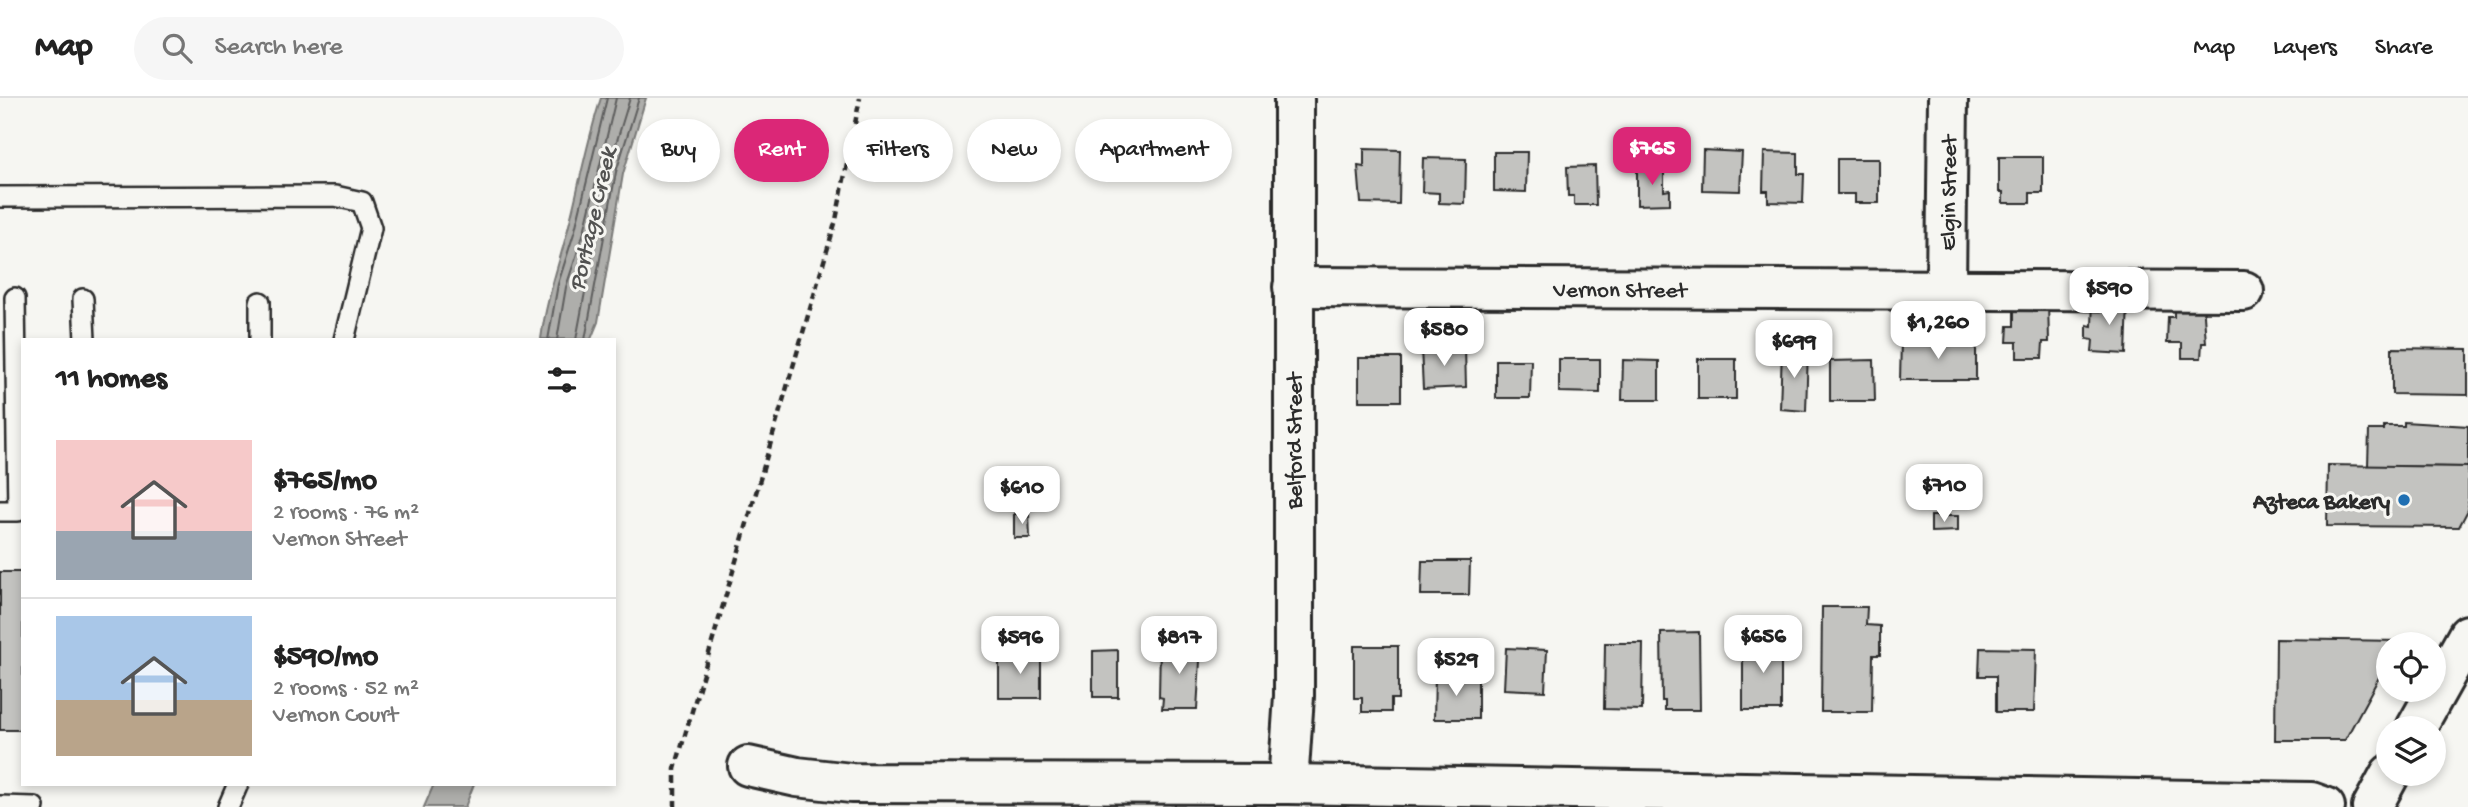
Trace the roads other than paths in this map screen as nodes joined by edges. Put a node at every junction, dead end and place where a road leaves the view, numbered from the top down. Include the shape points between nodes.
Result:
1 (1294, 98) edge
2 (1948, 98) edge
3 (0, 197) edge
4 (1293, 287) junction
5 (1946, 287) junction
6 (2244, 291) dead end
7 (15, 298) dead end
8 (83, 299) dead end
9 (260, 302) dead end
10 (85, 338) edge
11 (260, 338) edge
12 (344, 338) edge
13 (0, 511) edge
14 (2468, 635) edge
15 (2423, 716) edge
16 (748, 766) dead end
17 (1288, 784) junction
18 (237, 786) edge
19 (2383, 786) edge
20 (1217, 795) edge
21 (1452, 797) edge
22 (2071, 803) edge
23 (2170, 803) edge
24 (0, 806) edge
25 (34, 807) edge
26 (228, 807) edge
27 (2325, 807) edge
28 (2372, 807) edge

1 - 4 street, Belford Street
2 - 5 street, Elgin Street
3 - 12 lane via 335,196 362,202 371,228
4 - 5 street, Vernon Street
4 - 17 street, Belford Street via 1294,696
5 - 6 street, Vernon Street
7 - 13 lane via 18,511
8 - 10 lane
9 - 11 lane
14 - 15 street
16 - 20 street via 851,783
17 - 20 street
17 - 21 street
18 - 26 lane
19 - 28 street
21 - 22 street
22 - 23 street
23 - 27 street via 2311,802
24 - 25 lane

